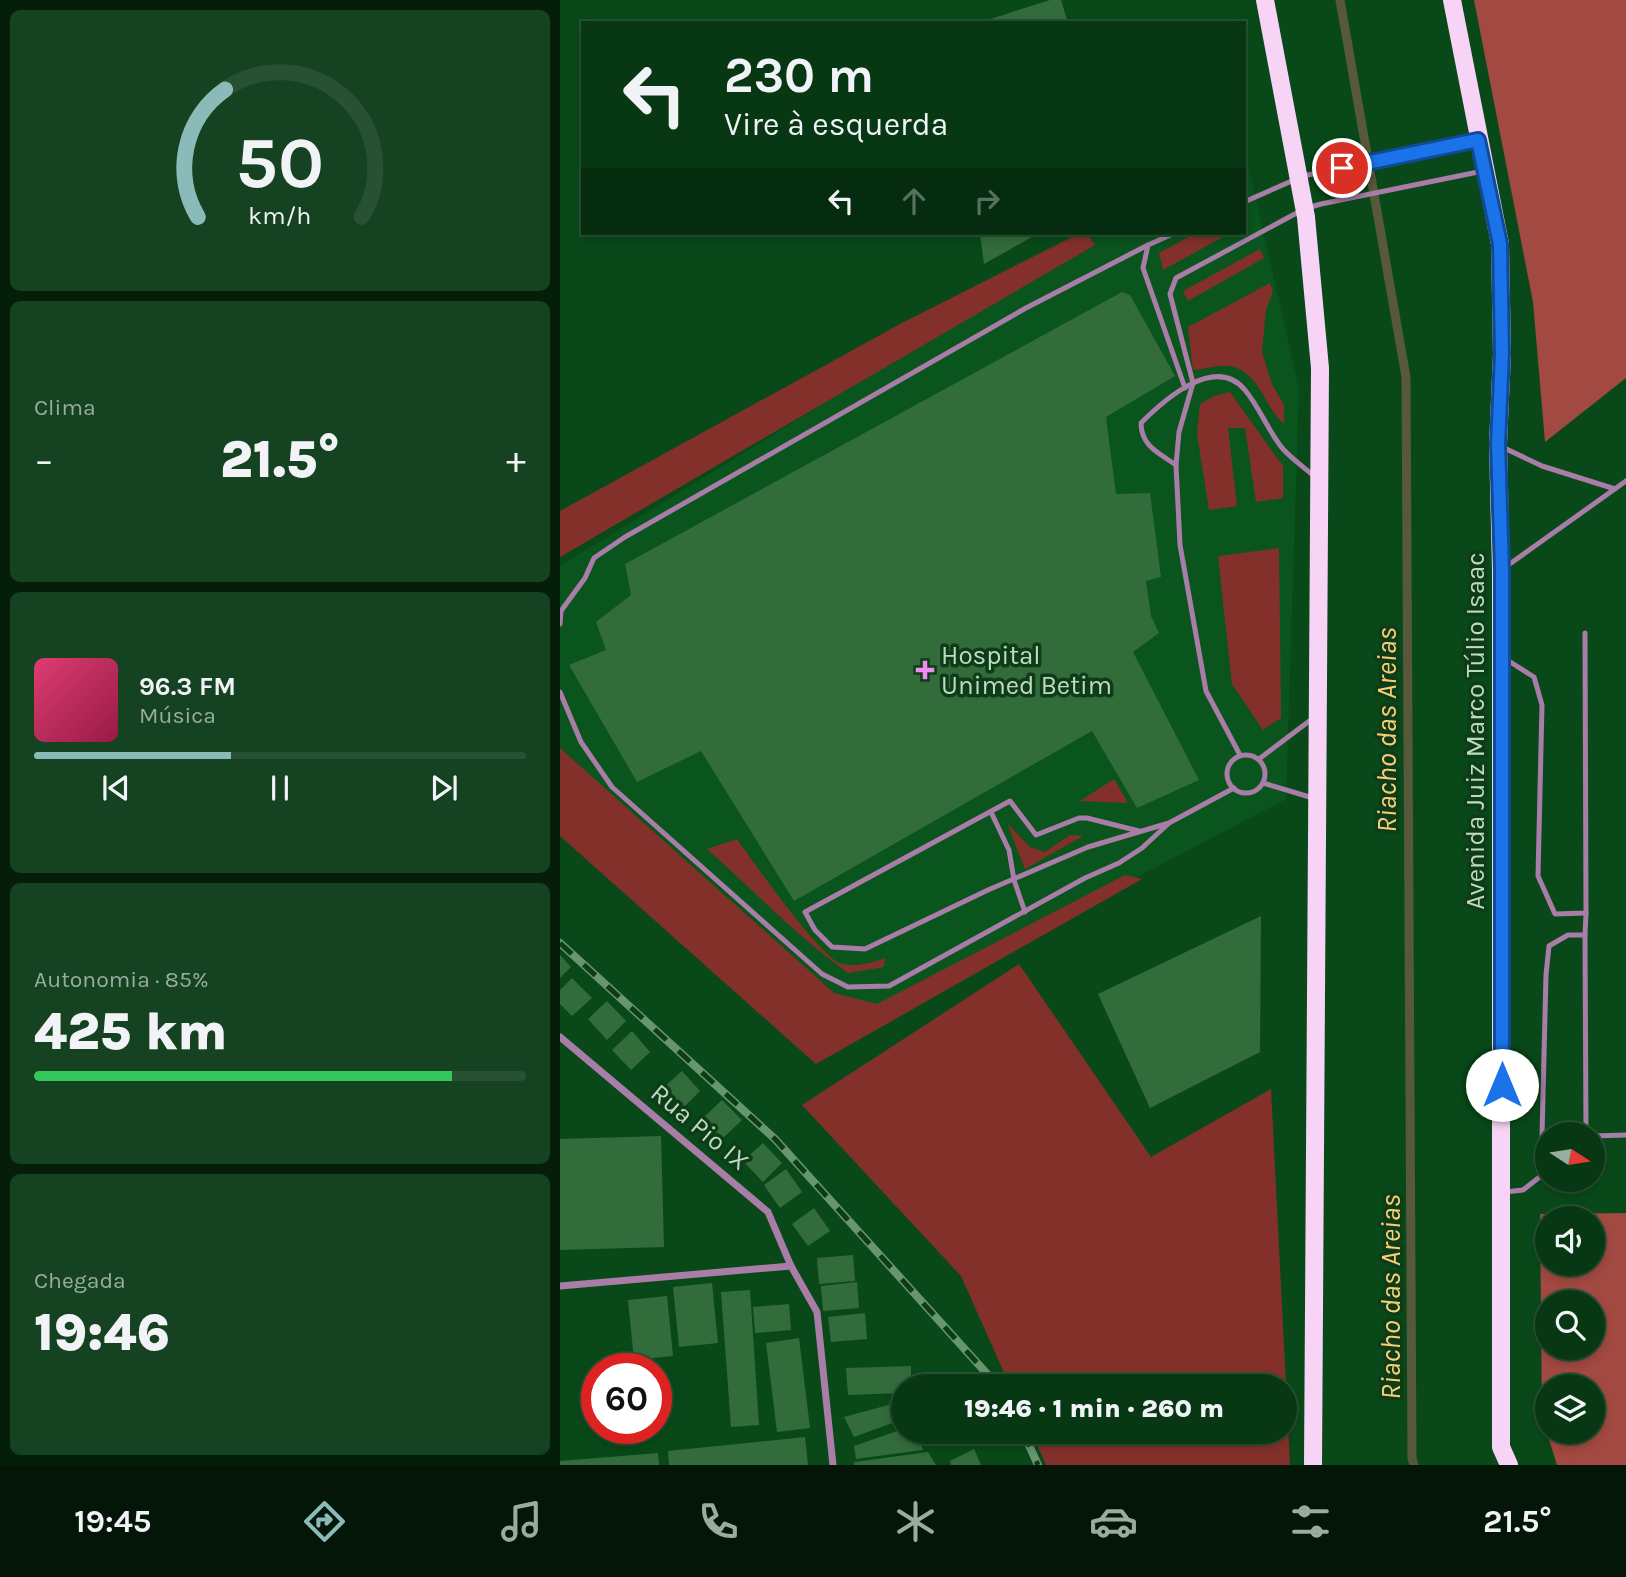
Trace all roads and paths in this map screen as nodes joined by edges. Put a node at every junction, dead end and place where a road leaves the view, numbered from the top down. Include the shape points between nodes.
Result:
1 (1265, 0) edge
2 (1452, 0) edge
3 (1478, 140) junction
4 (1485, 171) junction
5 (1308, 175) junction
6 (1246, 201) edge
7 (1313, 207) junction
8 (1170, 235) edge
9 (1148, 245) junction
10 (1193, 383) junction
11 (1185, 388) junction
12 (1498, 444) junction
13 (1176, 464) junction
14 (1319, 481) junction
15 (1626, 481) edge
16 (1615, 489) junction
17 (1502, 570) junction
18 (560, 624) edge
19 (1585, 633) dead end
20 (1502, 657) junction
21 (560, 692) edge
22 (1318, 715) junction
23 (1240, 755) junction
24 (1259, 759) junction
25 (1263, 782) junction
26 (1234, 788) junction
27 (1317, 799) junction
28 (991, 812) junction
29 (1169, 823) junction
30 (1139, 831) junction
31 (1014, 880) junction
32 (1025, 912) junction
33 (1586, 913) junction
34 (1585, 935) junction
35 (560, 1037) edge
36 (1586, 1122) edge
37 (1626, 1135) edge
38 (1605, 1136) edge
39 (1502, 1192) junction
40 (791, 1266) junction
41 (560, 1286) edge
42 (833, 1465) edge
43 (1313, 1465) edge
44 (1509, 1465) edge

1 - 5 main road
2 - 3 main road, Avenida Juiz Marco Túlio Isaac
3 - 4 main road, Avenida Juiz Marco Túlio Isaac
3 - 5 lane
4 - 7 lane
4 - 12 main road, Avenida Juiz Marco Túlio Isaac via 1500,244
5 - 6 lane
5 - 7 main road
7 - 10 lane via 1176,278 1170,294
7 - 14 main road
8 - 9 lane
9 - 11 lane via 1143,268
9 - 18 lane via 1026,308 625,537 594,558 561,611
10 - 11 lane
10 - 13 lane via 1179,432
10 - 14 lane via 1215,375 1244,388 1283,449
11 - 13 lane via 1141,423 1148,446
12 - 16 lane via 1542,466
12 - 17 main road, Avenida Juiz Marco Túlio Isaac
13 - 23 lane via 1180,545 1206,691
14 - 22 main road
15 - 16 lane
16 - 17 lane
17 - 20 main road, Avenida Juiz Marco Túlio Isaac
19 - 33 lane
20 - 33 lane via 1534,677 1542,705 1538,876 1556,914
20 - 39 main road, Avenida Juiz Marco Túlio Isaac
21 - 32 lane via 581,742 612,787 822,974 848,987 889,986
22 - 24 lane
22 - 27 main road
23 - 24 lane
23 - 26 lane via 1228,770
24 - 25 lane via 1264,766
25 - 26 lane via 1250,792
25 - 27 lane
26 - 29 lane
27 - 43 main road
28 - 30 lane via 1010,801 1036,835 1079,818
28 - 31 lane via 1009,850
28 - 31 lane via 805,912 832,947 865,949
29 - 30 lane
29 - 32 lane via 1130,856
30 - 31 lane via 1088,847
31 - 32 lane
33 - 34 lane
34 - 36 lane
34 - 39 lane via 1568,935 1549,946 1541,1176 1523,1190
35 - 40 street, Rua Pio IX via 768,1212
37 - 38 lane
39 - 44 main road, Avenida Juiz Marco Túlio Isaac via 1502,1447
40 - 41 street
40 - 42 street, Rua Pio IX via 817,1312

